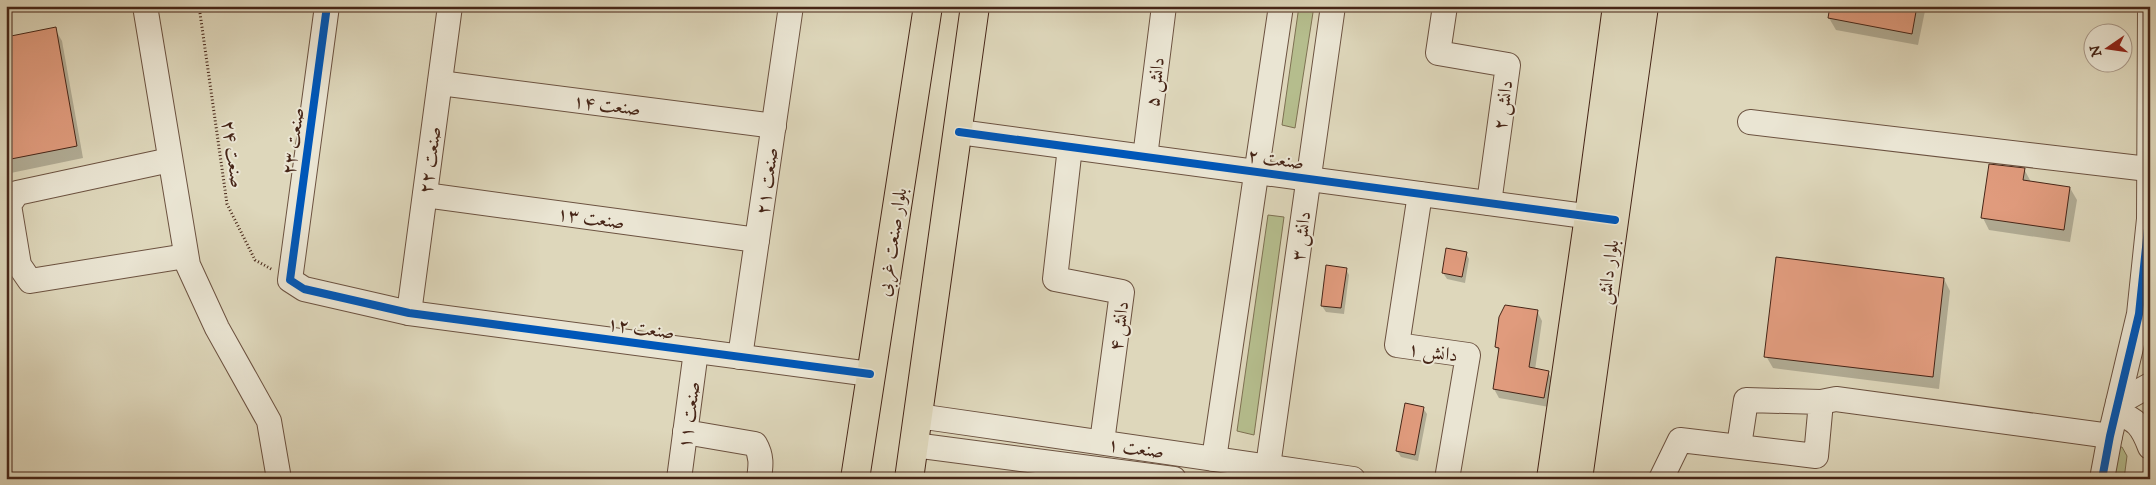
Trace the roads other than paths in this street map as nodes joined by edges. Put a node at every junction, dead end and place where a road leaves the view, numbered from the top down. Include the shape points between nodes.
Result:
1 (144, 6) edge
2 (326, 6) edge
3 (450, 6) edge
4 (791, 6) edge
5 (928, 6) edge
6 (975, 6) edge
7 (1164, 6) edge
8 (1281, 6) edge
9 (1333, 6) edge
10 (1445, 6) edge
11 (1617, 6) edge
12 (1644, 6) edge
13 (2150, 6) edge
14 (440, 82) junction
15 (1750, 122) dead end
16 (774, 126) junction
17 (959, 132) junction
18 (1070, 147) junction
19 (1145, 157) junction
20 (170, 160) junction
21 (2148, 168) junction
22 (1256, 172) junction
23 (1308, 179) junction
24 (1420, 194) junction
25 (424, 195) junction
26 (1489, 203) junction
27 (1602, 218) junction
28 (757, 240) junction
29 (186, 256) junction
30 (290, 280) joint
31 (409, 313) junction
32 (696, 351) junction
33 (740, 357) junction
34 (870, 374) junction
35 (2150, 385) edge
36 (1821, 402) junction
37 (2117, 408) junction
38 (918, 416) junction
39 (685, 432) junction
40 (2110, 436) junction
41 (1102, 442) junction
42 (914, 445) junction
43 (1739, 446) junction
44 (2150, 447) edge
45 (1214, 458) junction
46 (1268, 466) junction
47 (1571, 474) edge
48 (279, 479) edge
49 (679, 479) edge
50 (759, 479) edge
51 (855, 479) edge
52 (909, 479) edge
53 (1174, 479) edge
54 (1353, 479) edge
55 (1447, 479) edge
56 (1661, 479) edge
57 (2102, 479) edge

1 - 20 street
2 - 30 street, صنعت ۲۳
3 - 14 street, صنعت ۲۲
4 - 16 street, صنعت ۲۱
5 - 34 main road, بلوار صنعت غربی
6 - 17 main road
7 - 19 street, دانش ۵
8 - 22 street
9 - 23 street, دانش ۳
10 - 26 street, دانش ۲ via 1438,53 1508,65
11 - 27 main road, بلوار دانش
12 - 27 main road, بلوار دانش
13 - 21 street
14 - 16 street, صنعت ۱۴
14 - 25 street, صنعت ۲۲
15 - 21 street
16 - 28 street, صنعت ۲۱
17 - 18 street, صنعت ۲
17 - 38 main road
18 - 19 street, صنعت ۲
18 - 41 street, دانش ۴ via 1054,279 1122,292
19 - 22 street, صنعت ۲
20 - 29 street
20 - 29 street via 17,193 9,206 19,265 30,281
21 - 37 street via 2149,219 2139,314
22 - 23 street, صنعت ۲
22 - 45 street
23 - 24 street, صنعت ۲
23 - 46 street, دانش ۳
24 - 26 street, صنعت ۲
24 - 55 street, دانش ۱ via 1396,346 1468,355
25 - 28 street, صنعت ۱۳
25 - 31 street, صنعت ۲۲
26 - 27 street, صنعت ۲
27 - 47 main road, بلوار دانش
28 - 33 street, صنعت ۲۱
29 - 48 street via 217,328 269,421
30 - 31 street, صنعت ۱۲ via 304,289
31 - 32 street, صنعت ۱۲
32 - 33 street, صنعت ۱۲
32 - 39 street, صنعت ۱۱
33 - 34 street, صنعت ۱۲
34 - 51 main road, بلوار صنعت غربی
35 - 37 street
36 - 40 street via 1836,399
36 - 43 street via 1746,400
36 - 43 street via 1816,456
37 - 40 street
37 - 44 street via 2143,430
38 - 41 street, صنعت ۱
38 - 42 main road
39 - 49 street, صنعت ۱۱
39 - 50 street via 755,444 760,453
40 - 57 street
41 - 45 street, صنعت ۱
42 - 52 main road
42 - 53 street, صنعت ۱
43 - 56 street via 1680,440
45 - 46 street, صنعت ۱
46 - 54 street, صنعت ۱

